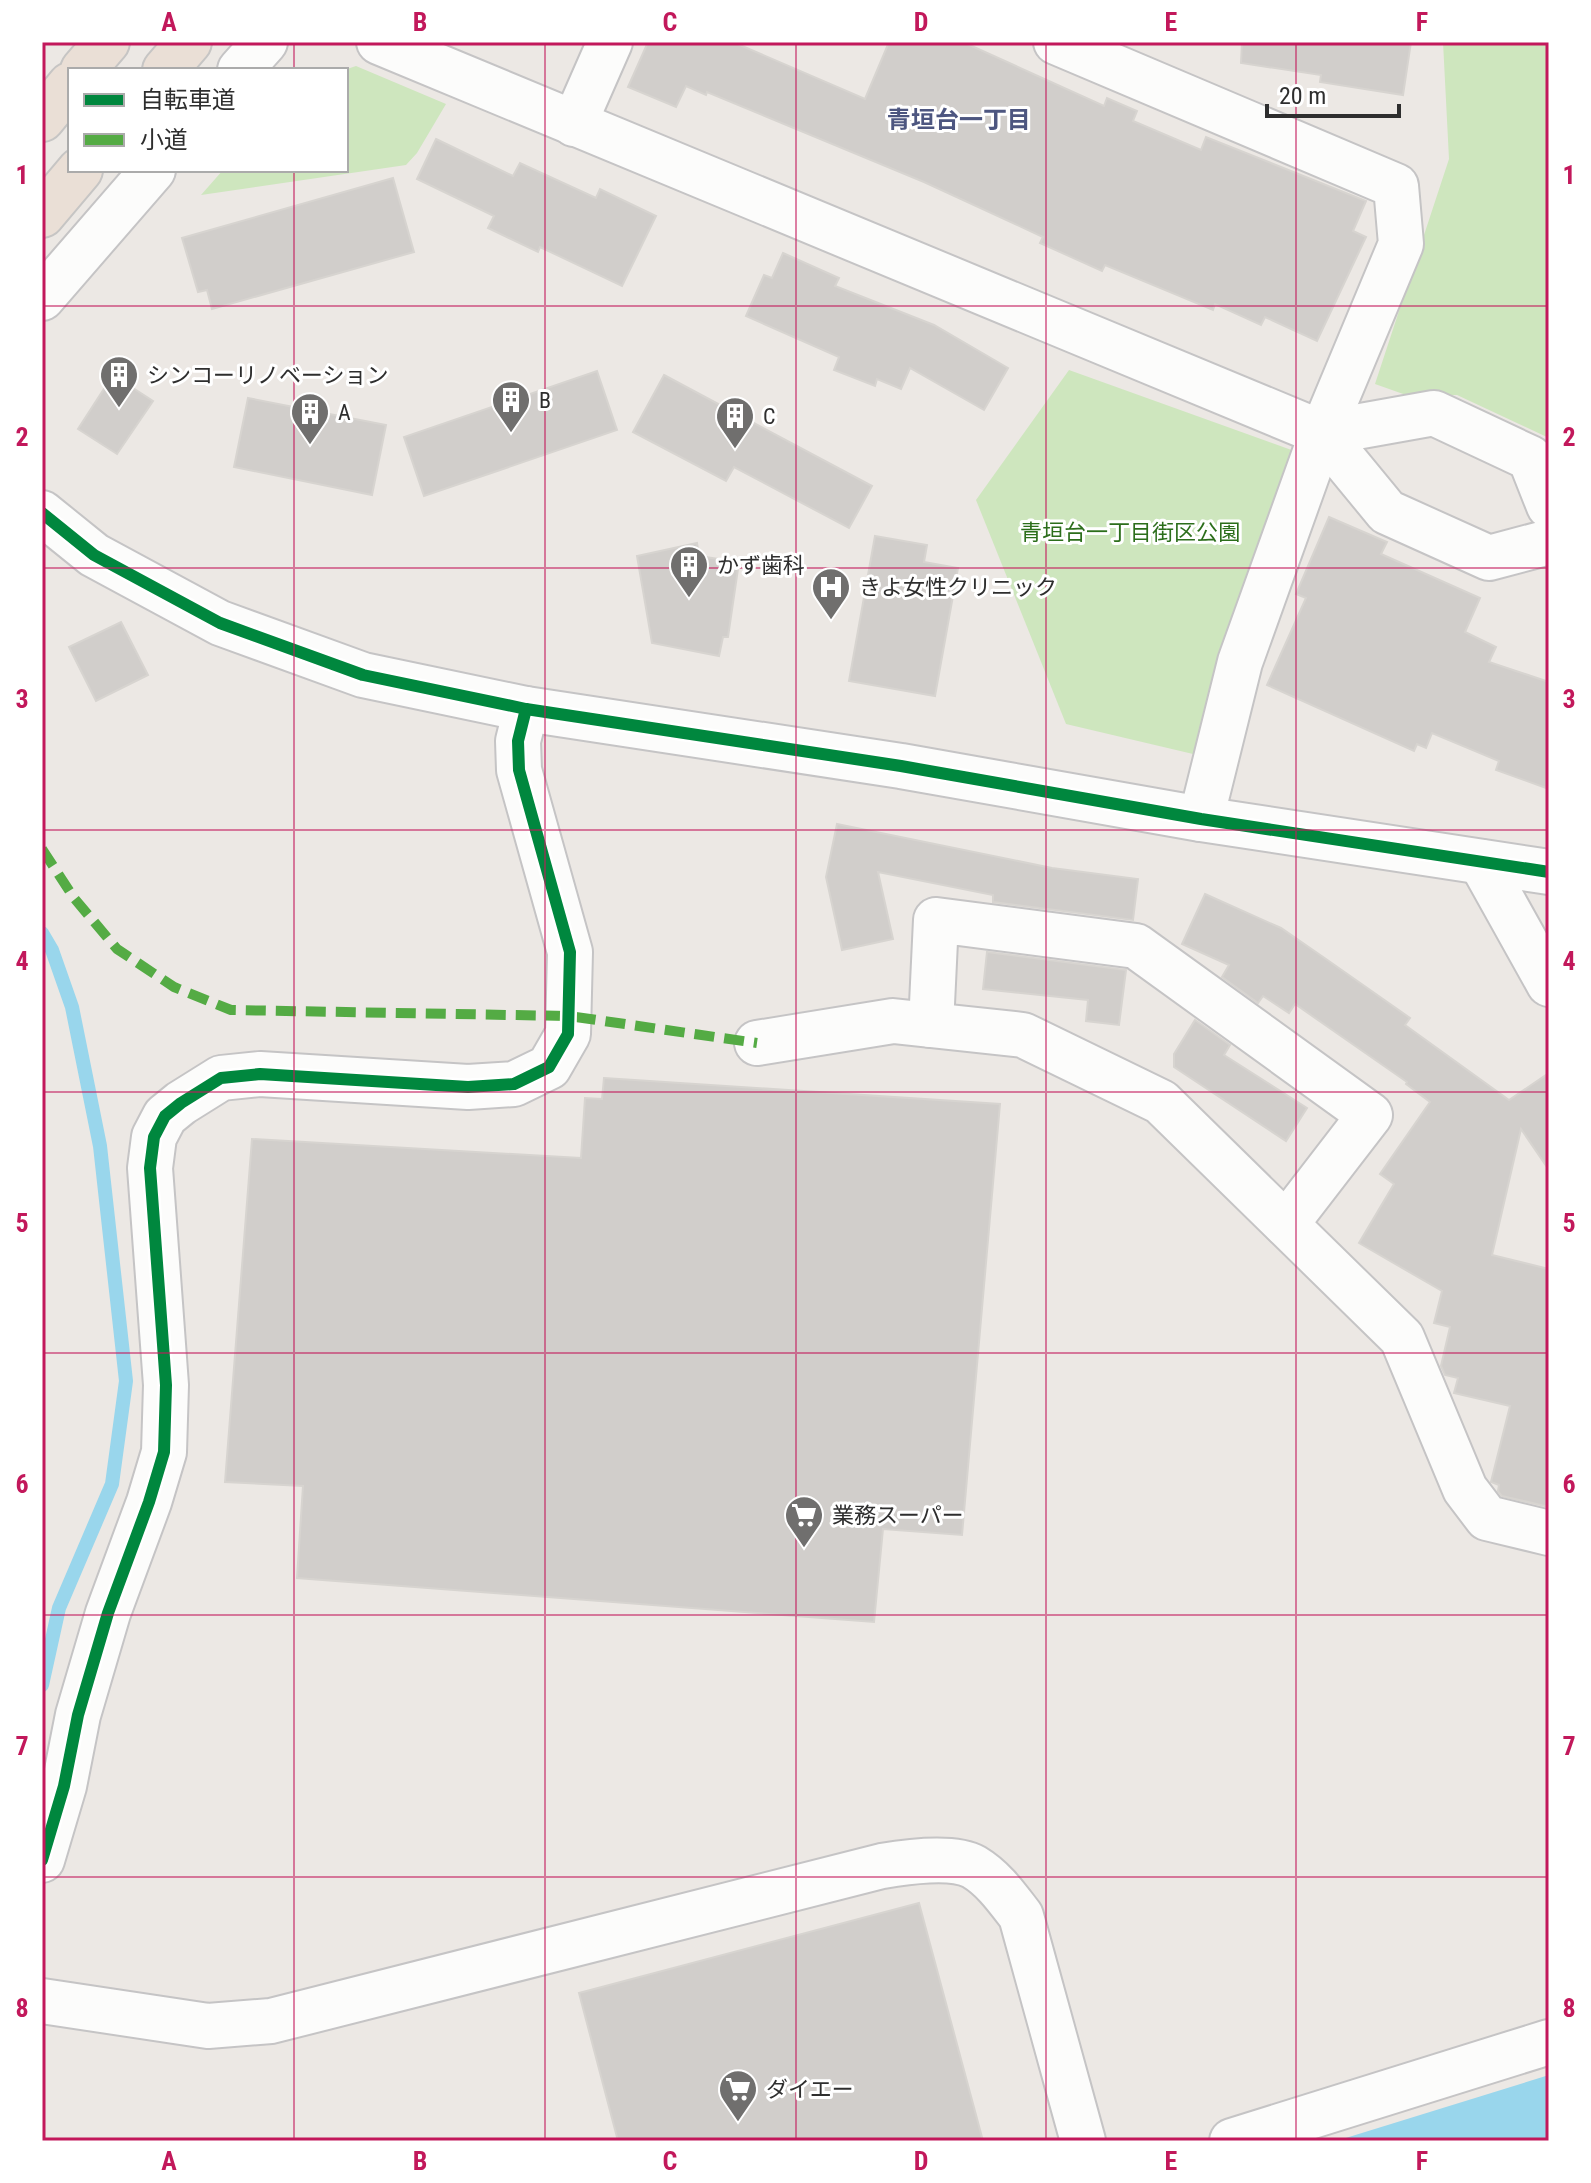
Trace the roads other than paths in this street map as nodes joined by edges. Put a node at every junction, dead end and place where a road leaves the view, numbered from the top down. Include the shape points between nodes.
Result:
1 (107, 42) edge
2 (189, 42) edge
3 (265, 42) edge
4 (379, 42) edge
5 (610, 42) edge
6 (1056, 42) edge
7 (85, 68) edge
8 (167, 68) edge
9 (242, 68) edge
10 (68, 87) edge
11 (42, 119) edge
12 (574, 124) junction
13 (78, 172) edge
14 (151, 172) edge
15 (42, 215) edge
16 (42, 298) edge
17 (1322, 433) junction
18 (1549, 506) edge
19 (42, 513) edge
20 (1549, 542) edge
21 (526, 709) junction
22 (1201, 819) junction
23 (1481, 862) junction
24 (1549, 872) edge
25 (1549, 984) edge
26 (931, 1025) junction
27 (757, 1043) dead end
28 (1286, 1224) junction
29 (1549, 1533) edge
30 (42, 1860) edge
31 (42, 2001) edge
32 (1549, 2042) edge
33 (1083, 2141) edge
34 (1232, 2141) edge

1 - 7 highway
2 - 8 highway
3 - 9 street
4 - 12 street
5 - 12 street
6 - 17 street via 1396,186 1401,244
10 - 11 highway
12 - 17 street
13 - 15 highway
14 - 16 street
17 - 18 street via 1434,413 1530,458
17 - 20 street via 1387,512 1489,558
17 - 22 street via 1240,662
19 - 21 street via 94,555 220,623 363,675
21 - 22 street via 901,766
21 - 30 street via 518,741 519,770 570,952 568,1034 549,1067 514,1084 468,1087 260,1074 221,1078 165,1116 154,1137 150,1168 166,1385 164,1452 104,1627
22 - 23 street
23 - 24 street
23 - 25 street
26 - 27 street via 893,1021
26 - 28 street via 1023,1035 1161,1102
26 - 28 street via 936,920 1136,946 1370,1115
28 - 29 street via 1402,1338 1465,1489 1487,1518
31 - 33 street via 208,2026 271,2021 882,1866 923,1859 971,1865 1021,1916
32 - 34 street

